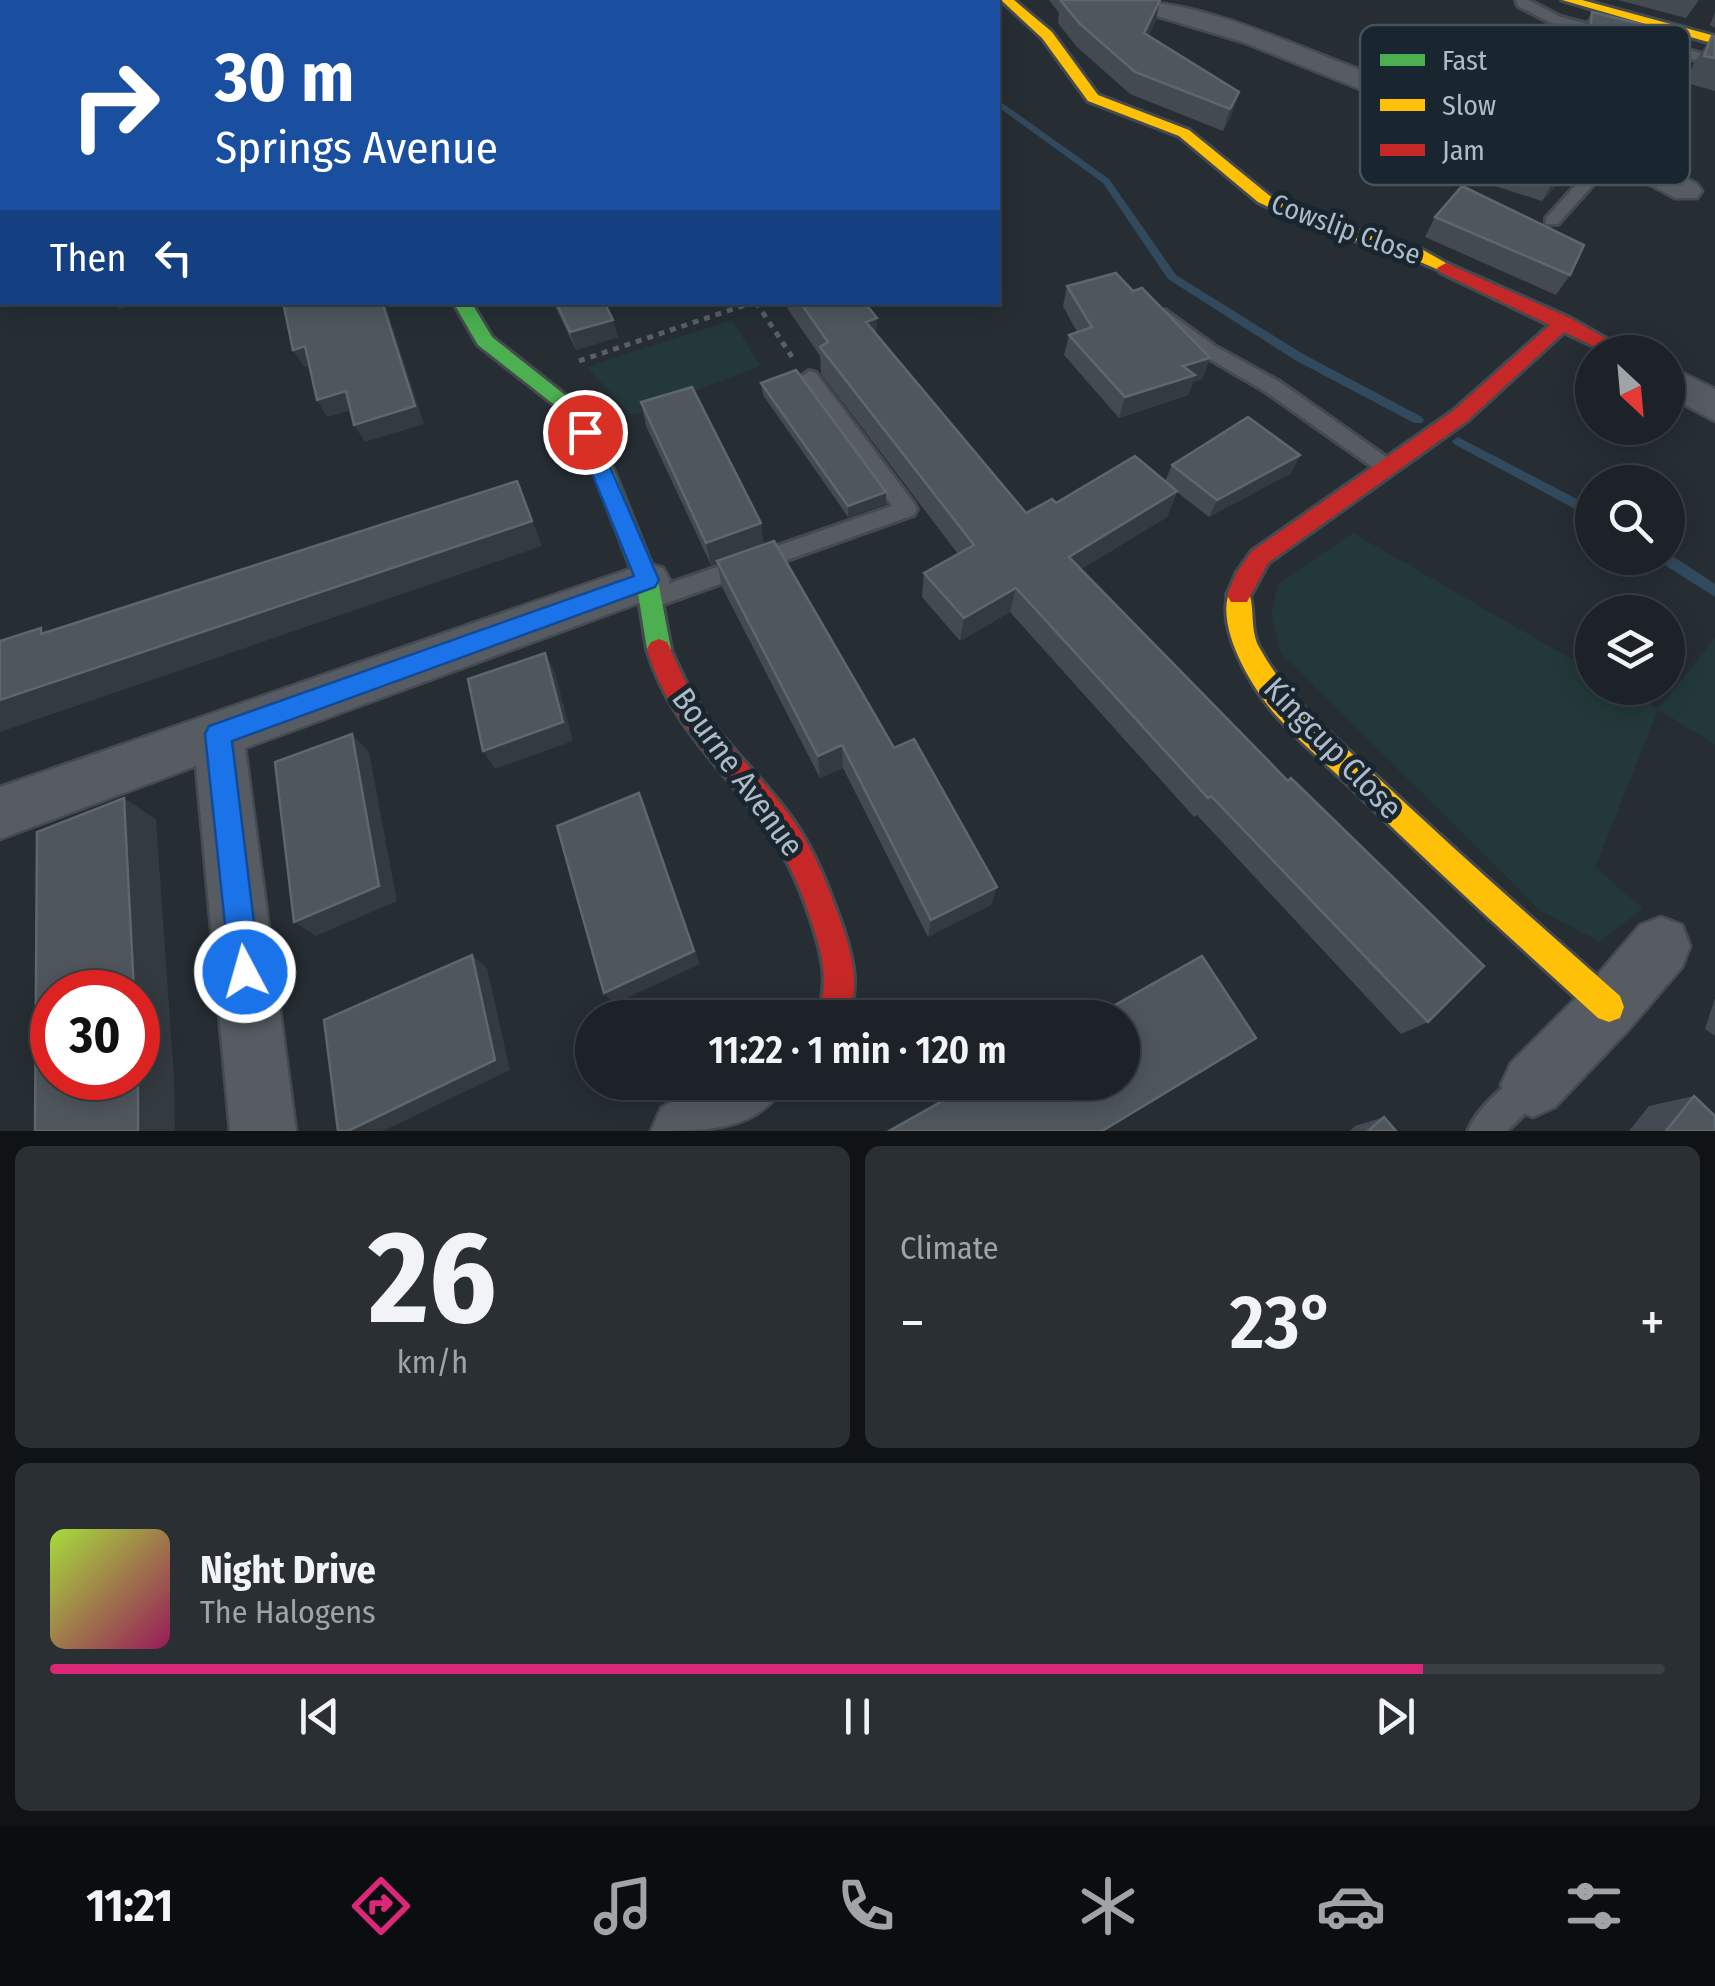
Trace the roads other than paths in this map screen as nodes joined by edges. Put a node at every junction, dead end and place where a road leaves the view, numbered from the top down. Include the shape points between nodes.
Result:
1 (1007, 0) edge
2 (1129, 0) edge
3 (1522, 0) edge
4 (1568, 0) edge
5 (1575, 25) edge
6 (1660, 25) edge
7 (1690, 33) edge
8 (1715, 40) edge
9 (1690, 55) edge
10 (1715, 62) edge
11 (1360, 80) edge
12 (1585, 185) edge
13 (1675, 185) edge
14 (1686, 191) dead end
15 (1552, 221) dead end
16 (464, 305) edge
17 (1152, 306) edge
18 (1564, 322) junction
19 (1589, 335) edge
20 (802, 370) edge
21 (1685, 389) edge
22 (1715, 408) edge
23 (1385, 466) junction
24 (649, 590) junction
25 (218, 734) junction
26 (0, 814) edge
27 (1661, 946) dead end
28 (839, 1000) edge
29 (1609, 1007) junction
30 (1533, 1085) joint
31 (733, 1100) edge
32 (698, 1128) edge
33 (263, 1131) edge
34 (1484, 1131) edge

1 - 18 street, Cowslip Close via 1046,35 1093,98 1184,133 1264,199 1417,254
2 - 11 street via 1252,36
3 - 5 lane
4 - 6 street
7 - 8 street
9 - 10 lane
12 - 15 lane
13 - 14 street
16 - 24 street, Bourne Avenue via 484,341 574,410
17 - 23 lane
18 - 19 street, Cowslip Close
18 - 23 street, Kingcup Close via 1460,416
20 - 24 lane via 906,508
21 - 22 street
23 - 29 street, Kingcup Close via 1246,572 1236,606 1246,650 1298,720
24 - 25 street
24 - 28 street, Bourne Avenue via 662,665 710,743 776,819 809,870 842,968
25 - 26 street
25 - 33 street
27 - 29 street
29 - 30 street
30 - 34 lane
31 - 32 street

